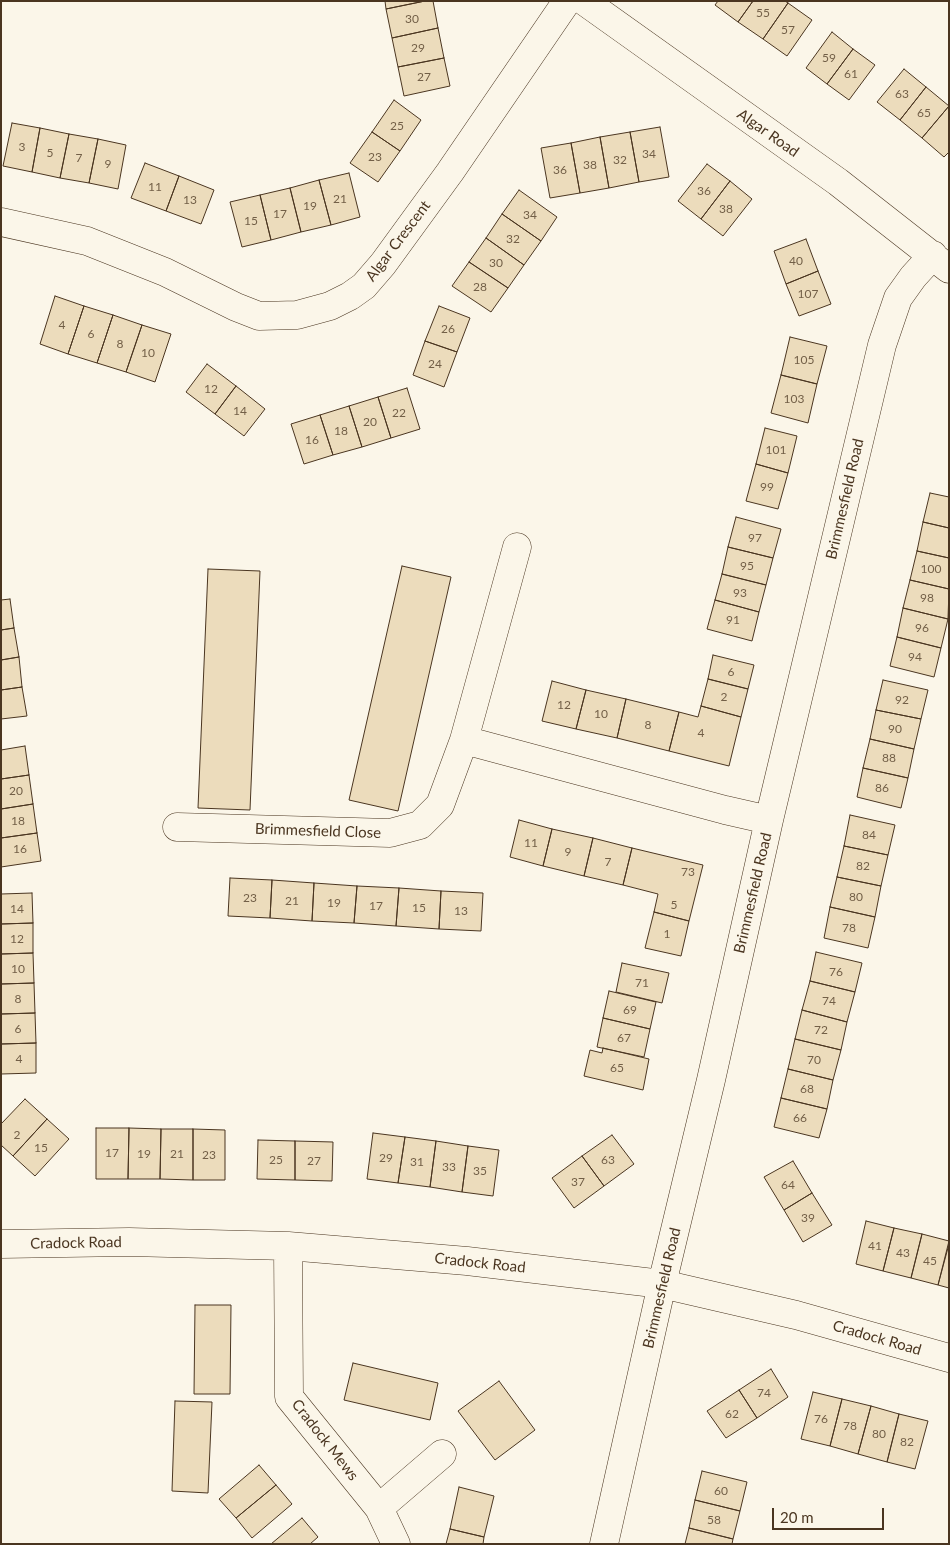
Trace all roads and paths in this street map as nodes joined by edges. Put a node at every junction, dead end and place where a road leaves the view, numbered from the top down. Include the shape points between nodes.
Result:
1 (567, 1) edge
2 (584, 1) edge
3 (1, 222) edge
4 (941, 262) edge
5 (517, 547) dead end
6 (464, 740) junction
7 (769, 820) junction
8 (176, 827) dead end
9 (1, 1244) edge
10 (288, 1246) junction
11 (662, 1284) junction
12 (949, 1358) edge
13 (442, 1454) dead end
14 (379, 1508) junction
15 (396, 1544) edge
16 (604, 1544) edge

1 - 3 street, Algar Crescent via 383,264 364,286 330,306 297,315 259,316 166,272 87,241
2 - 4 street, Algar Road via 838,182
4 - 7 street, Brimmesfield Road via 913,277 898,298 882,344
5 - 6 street, Brimmesfield Close
6 - 7 street
6 - 8 street, Brimmesfield Close via 440,805 420,825 390,833
7 - 11 street, Brimmesfield Road
9 - 10 street, Cradock Road via 129,1242
10 - 11 street, Cradock Road via 467,1261
10 - 14 street, Cradock Mews via 290,1397
11 - 12 street, Cradock Road via 796,1315
11 - 16 street, Brimmesfield Road
13 - 14 street
14 - 15 street, Cradock Mews

